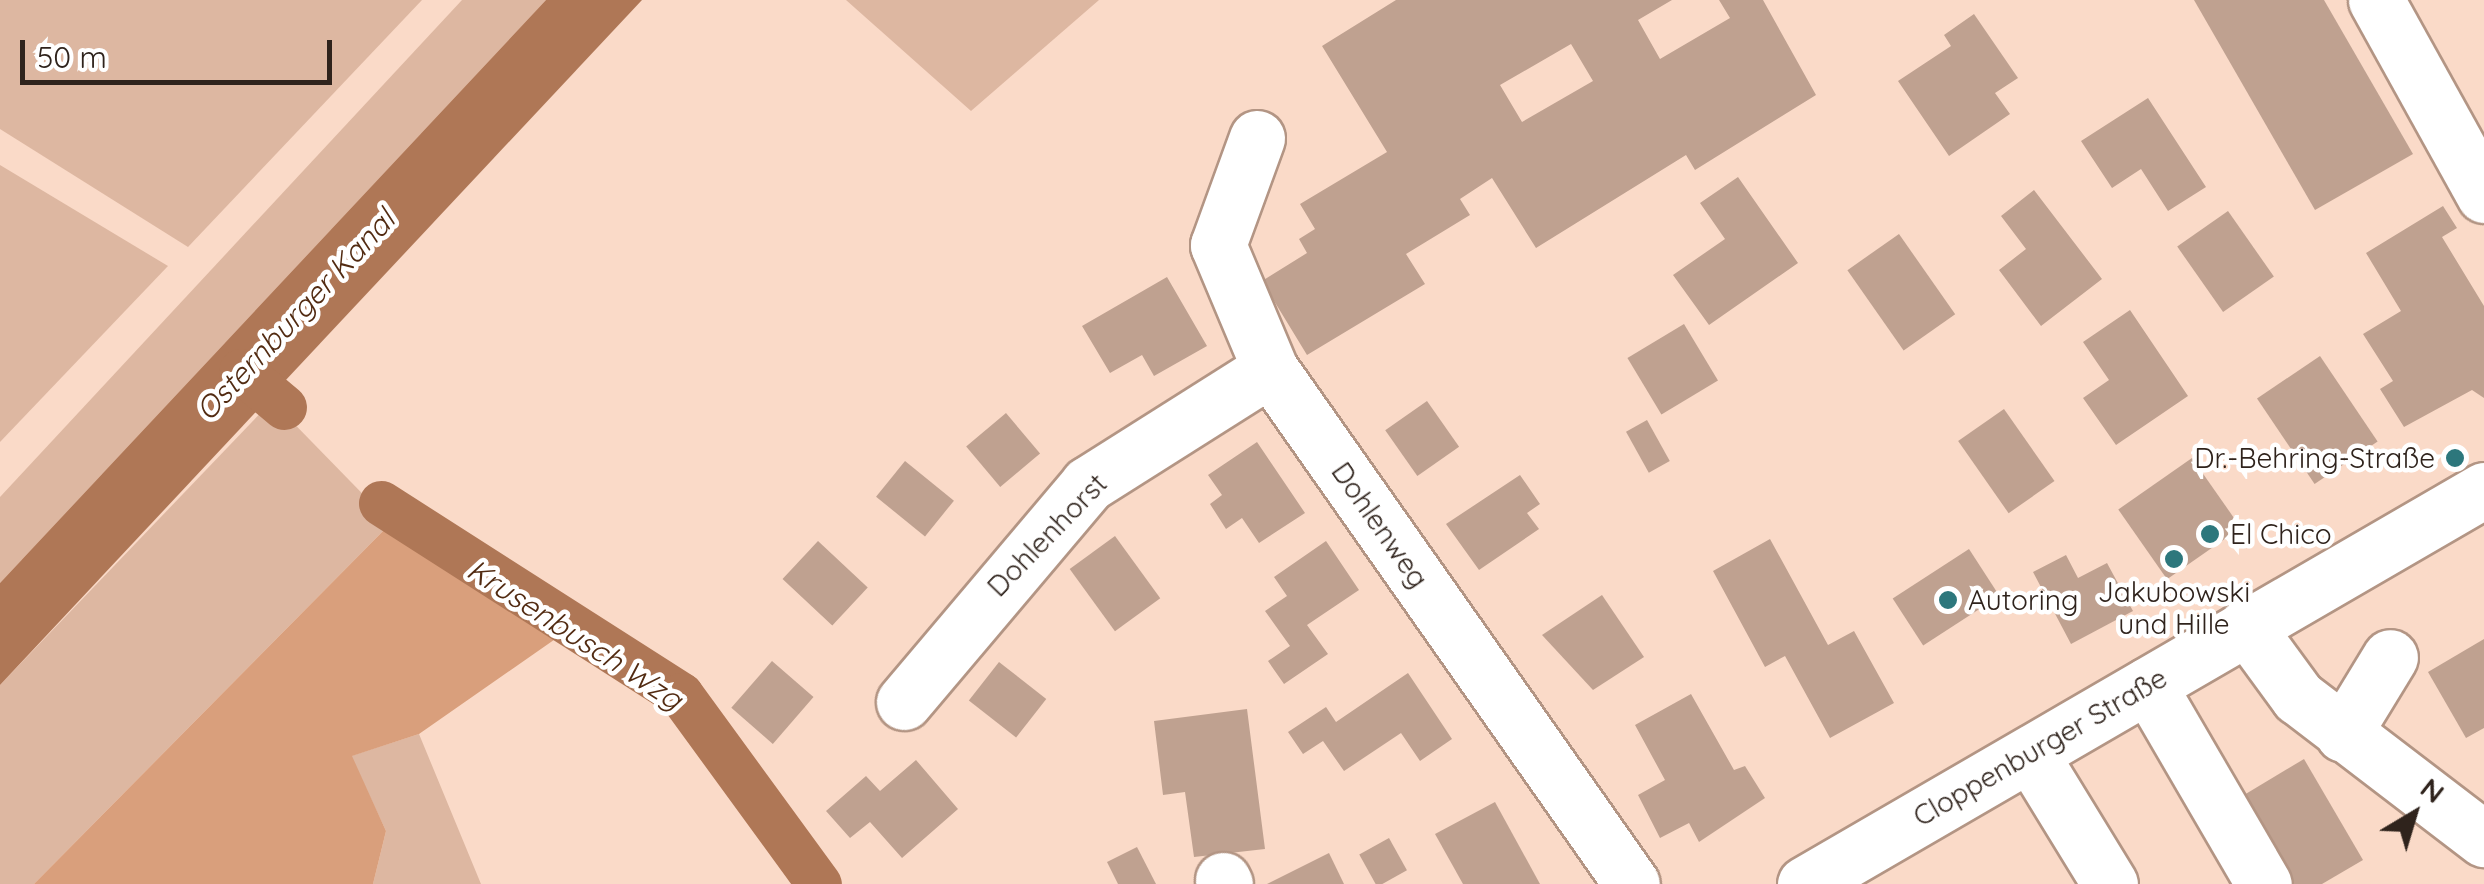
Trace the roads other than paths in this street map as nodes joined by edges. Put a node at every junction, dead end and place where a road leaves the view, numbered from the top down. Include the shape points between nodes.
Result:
1 (2376, 0) edge
2 (1258, 138) dead end
3 (2484, 196) edge
4 (1270, 369) junction
5 (2484, 490) edge
6 (2246, 626) junction
7 (2390, 657) dead end
8 (2148, 685) junction
9 (904, 702) dead end
10 (2344, 734) junction
11 (2031, 755) junction
12 (2484, 839) edge
13 (1632, 884) edge
14 (1805, 884) edge
15 (2110, 884) edge
16 (2264, 884) edge

1 - 3 street
2 - 4 street, Dohlenweg via 1218,245
4 - 9 street, Dohlenhorst via 1088,484
4 - 13 street, Dohlenweg
5 - 6 street, Cloppenburger Straße
6 - 8 street, Cloppenburger Straße
6 - 10 street via 2267,664
7 - 10 street
8 - 11 street, Cloppenburger Straße
8 - 16 street
10 - 12 street
11 - 14 street, Cloppenburger Straße
11 - 15 street

